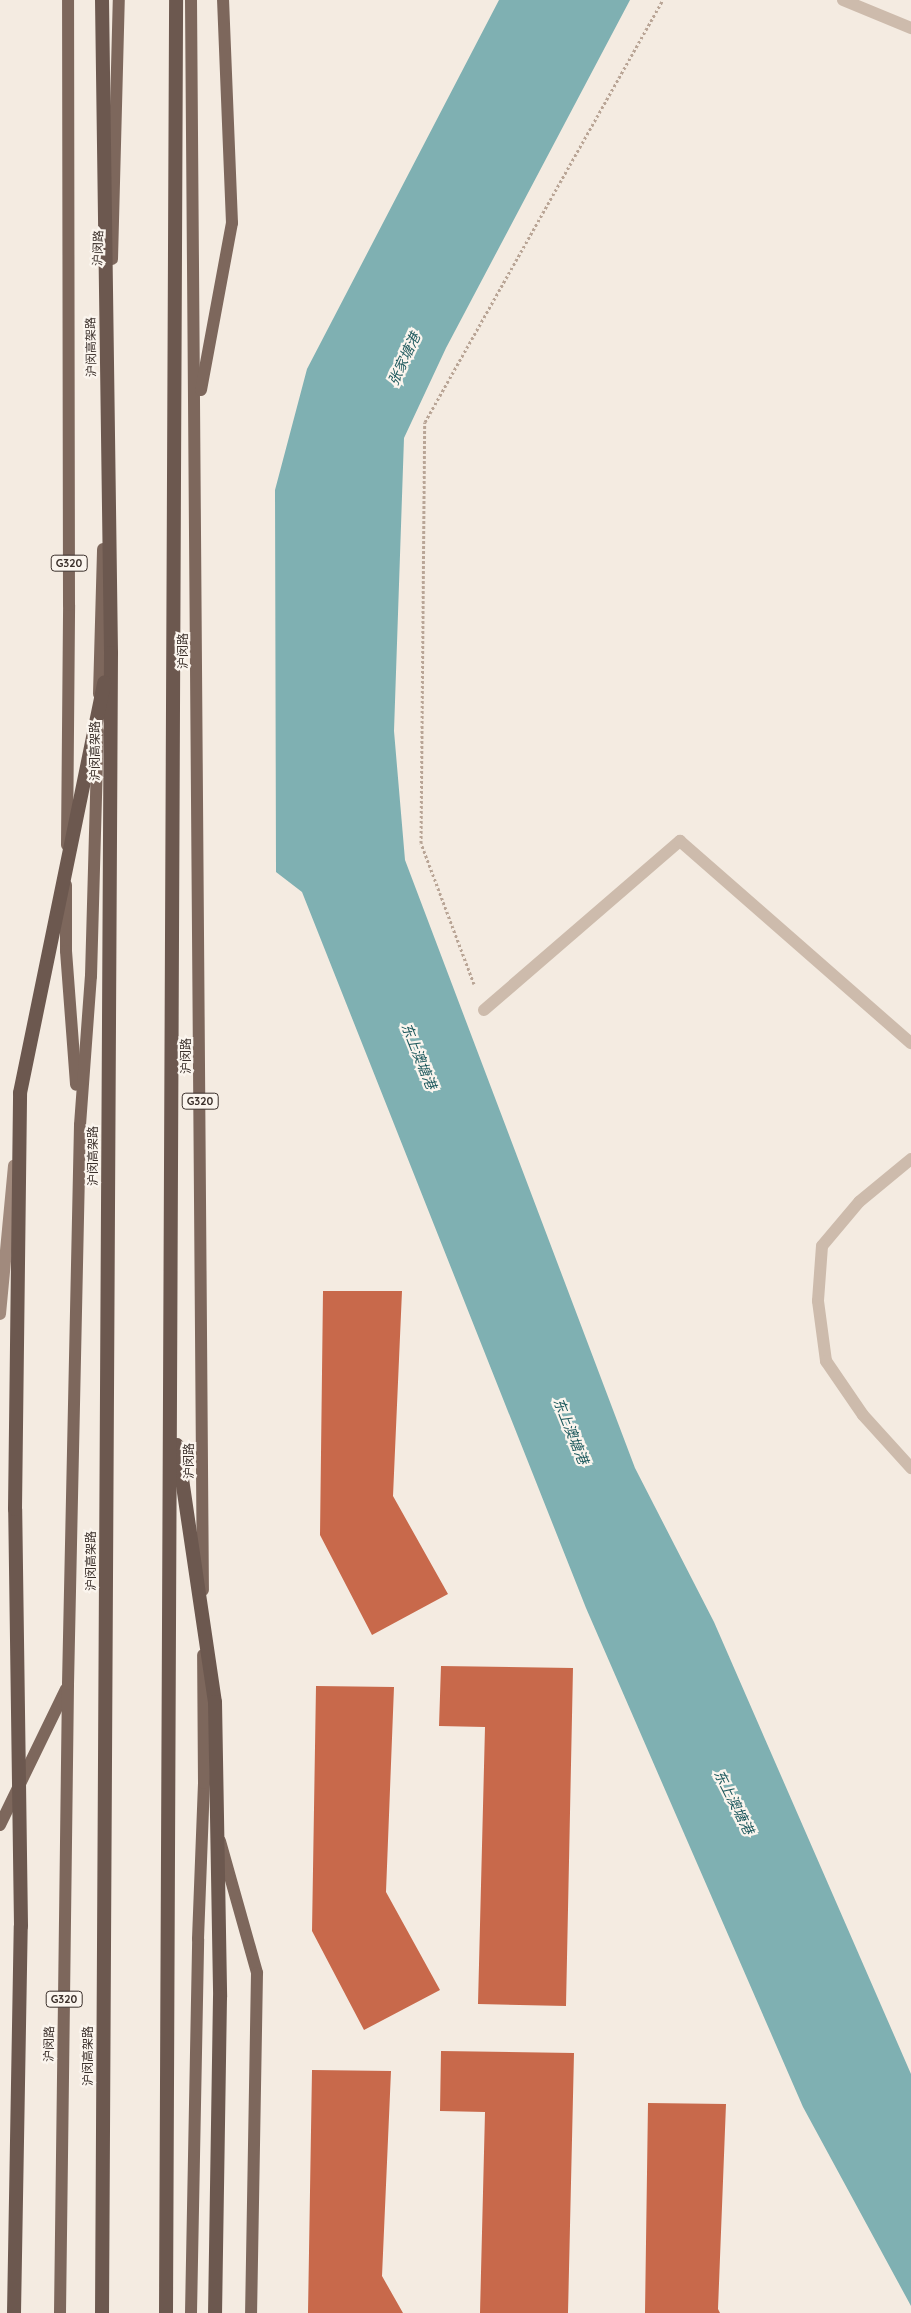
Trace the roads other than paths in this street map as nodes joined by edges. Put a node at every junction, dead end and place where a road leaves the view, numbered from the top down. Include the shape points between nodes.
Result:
1 (68, 0) edge
2 (102, 0) edge
3 (119, 0) edge
4 (176, 0) edge
5 (191, 0) edge
6 (222, 0) edge
7 (843, 0) edge
8 (911, 28) edge
9 (196, 419) junction
10 (111, 653) junction
11 (484, 1010) road end
12 (911, 1043) edge
13 (20, 1093) junction
14 (80, 1125) junction
15 (911, 1159) edge
16 (0, 1314) edge
17 (170, 1400) junction
18 (911, 1468) edge
19 (68, 1684) junction
20 (204, 1783) junction
21 (0, 1825) edge
22 (14, 2313) edge
23 (60, 2313) edge
24 (102, 2313) edge
25 (166, 2313) edge
26 (191, 2313) edge
27 (215, 2313) edge
28 (251, 2313) edge

1 - 14 main road, 沪闵路 / G320 via 66,951
2 - 10 highway, 沪闵高架路
3 - 14 main road, 沪闵路 via 91,976
4 - 17 highway
5 - 9 main road, 沪闵路 / G320
6 - 9 main road, 沪闵路 / G320 via 232,223
7 - 8 street
9 - 20 main road, 沪闵路 / G320
10 - 13 highway
10 - 24 highway, 沪闵高架路
11 - 12 street via 680,841
13 - 16 main road
13 - 22 highway via 15,1509 21,1926
14 - 19 main road, 沪闵路 / G320
15 - 18 street via 859,1202 822,1246 818,1300 826,1361 863,1415
17 - 25 highway
17 - 27 highway via 214,1702 220,1997
19 - 21 main road, 沪闵路 / G320
19 - 23 main road, 沪闵路 / G320
20 - 26 main road, 沪闵路 / G320
20 - 28 main road, 沪闵路 / G320 via 257,1973

